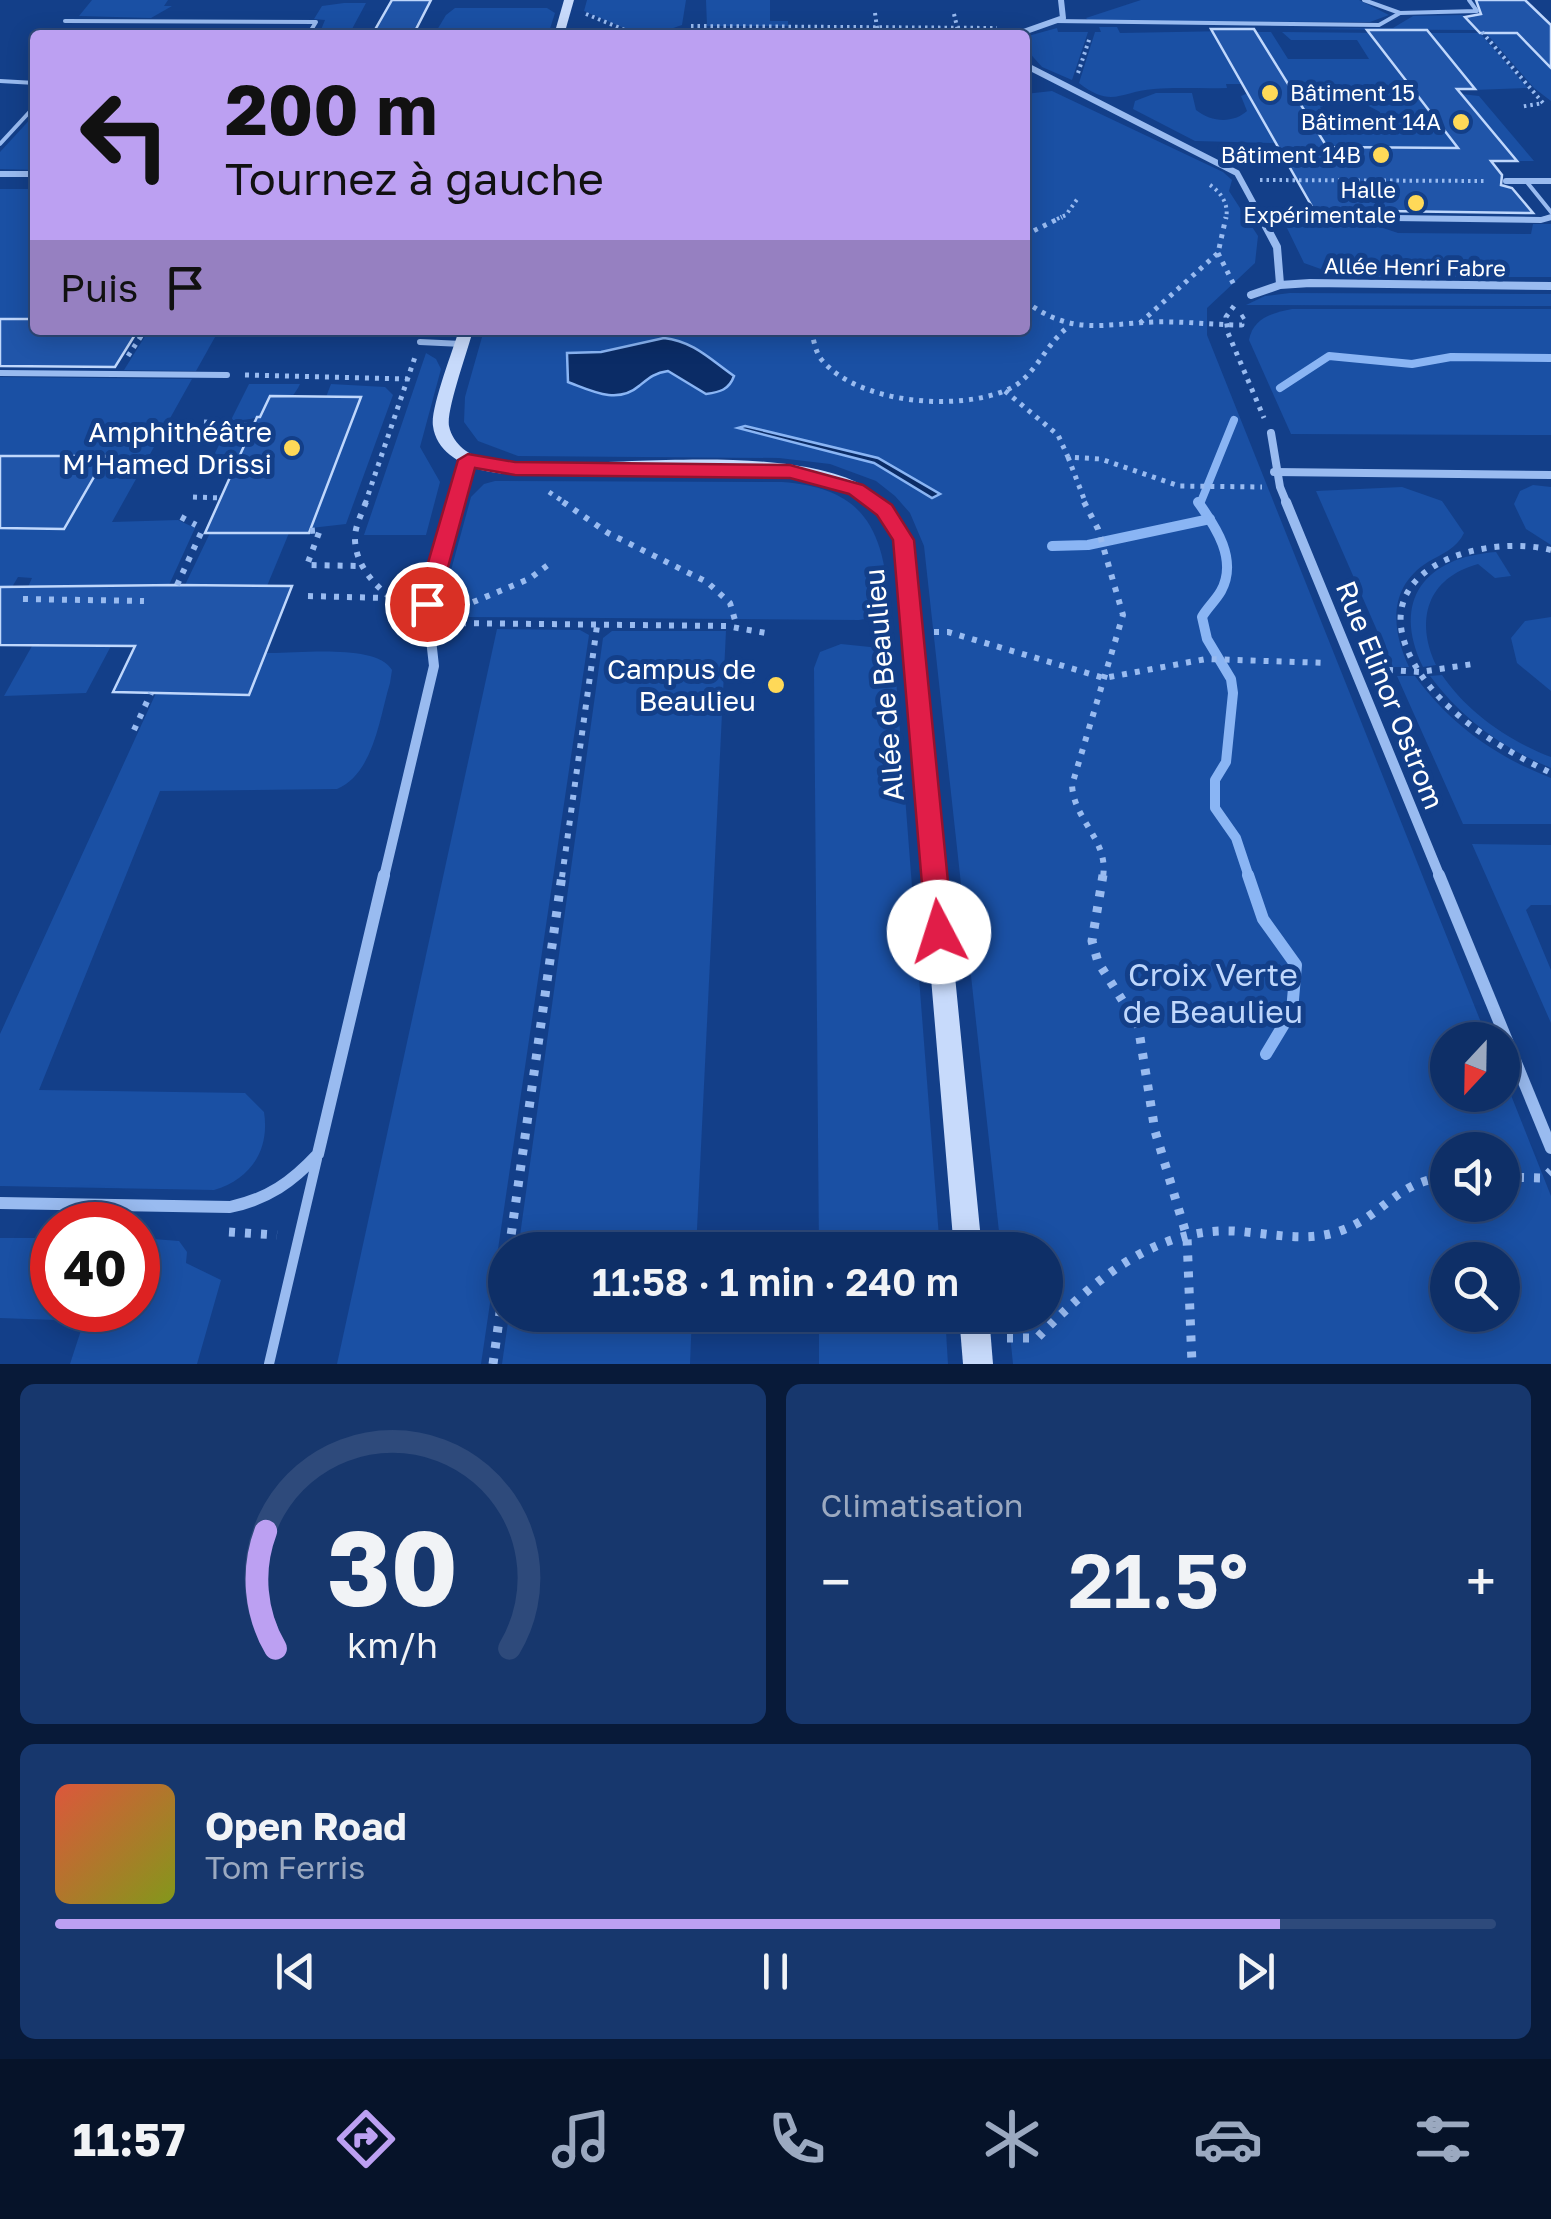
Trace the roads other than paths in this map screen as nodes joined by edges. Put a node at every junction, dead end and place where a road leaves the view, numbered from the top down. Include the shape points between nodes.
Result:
1 (570, 0) edge
2 (1061, 0) edge
3 (1364, 0) edge
4 (1469, 0) edge
5 (1400, 13) junction
6 (65, 21) dead end
7 (1054, 22) junction
8 (311, 30) edge
9 (560, 30) edge
10 (1022, 30) edge
11 (1030, 68) edge
12 (0, 82) edge
13 (30, 83) edge
14 (30, 111) edge
15 (0, 144) edge
16 (0, 174) edge
17 (30, 174) edge
18 (1551, 180) edge
19 (1526, 181) junction
20 (1506, 182) road end
21 (1551, 214) edge
22 (1263, 216) junction
23 (1280, 284) junction
24 (1551, 286) edge
25 (1251, 295) road end
26 (464, 337) edge
27 (420, 342) road end
28 (0, 374) edge
29 (228, 375) road end
30 (1270, 433) road end
31 (468, 460) junction
32 (1274, 472) junction
33 (1551, 475) edge
34 (1551, 1148) edge
35 (318, 1154) junction
36 (0, 1204) edge
37 (966, 1232) edge
38 (269, 1364) edge

1 - 9 street
2 - 7 street via 1065,15
3 - 5 lane
4 - 5 lane via 1477,11
5 - 7 lane via 1379,25
6 - 8 lane via 316,22
7 - 10 street
11 - 22 street via 1237,173
12 - 13 lane
14 - 15 lane
16 - 17 street
18 - 19 street
19 - 20 street
19 - 21 lane
21 - 22 lane via 1541,220
22 - 23 street via 1277,247
23 - 24 street, Allée Henri Fabre
23 - 25 street
26 - 27 lane
26 - 31 street via 440,422 442,434
28 - 29 lane
30 - 32 street, Rue Elinor Ostrom
31 - 35 street via 427,604 434,666
31 - 37 street, Allée de Beaulieu via 515,469 814,475 846,485 884,510 904,540
32 - 33 street
32 - 34 street, Rue Elinor Ostrom
35 - 36 street via 289,1186 264,1201 230,1208
35 - 38 lane

